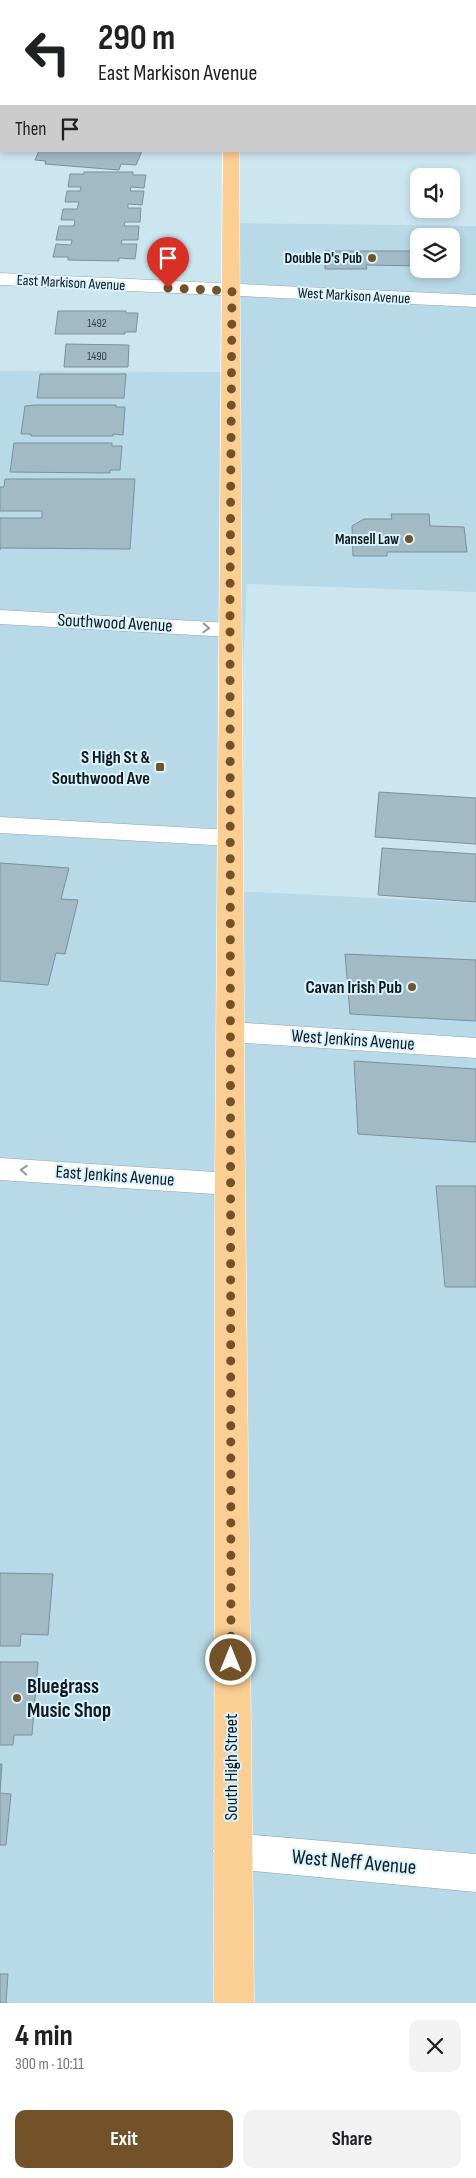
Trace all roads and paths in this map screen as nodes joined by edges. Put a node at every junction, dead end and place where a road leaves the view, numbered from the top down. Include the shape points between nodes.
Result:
1 (231, 152) edge
2 (0, 279) edge
3 (232, 291) junction
4 (476, 301) edge
5 (0, 617) edge
6 (230, 630) junction
7 (0, 825) edge
8 (230, 838) junction
9 (231, 1032) junction
10 (476, 1048) edge
11 (0, 1169) edge
12 (230, 1184) junction
13 (232, 1851) junction
14 (476, 1873) edge
15 (234, 2003) edge

1 - 3 main road, South High Street
2 - 3 street, East Markison Avenue
3 - 4 street, West Markison Avenue
3 - 6 main road, South High Street
5 -> 6 street, Southwood Avenue
6 - 8 main road, South High Street
7 - 8 street
8 - 9 main road, South High Street
9 - 10 street, West Jenkins Avenue
9 - 12 main road, South High Street
12 -> 11 street, East Jenkins Avenue
12 - 13 main road, South High Street
13 - 14 street, West Neff Avenue
13 - 15 main road, South High Street

